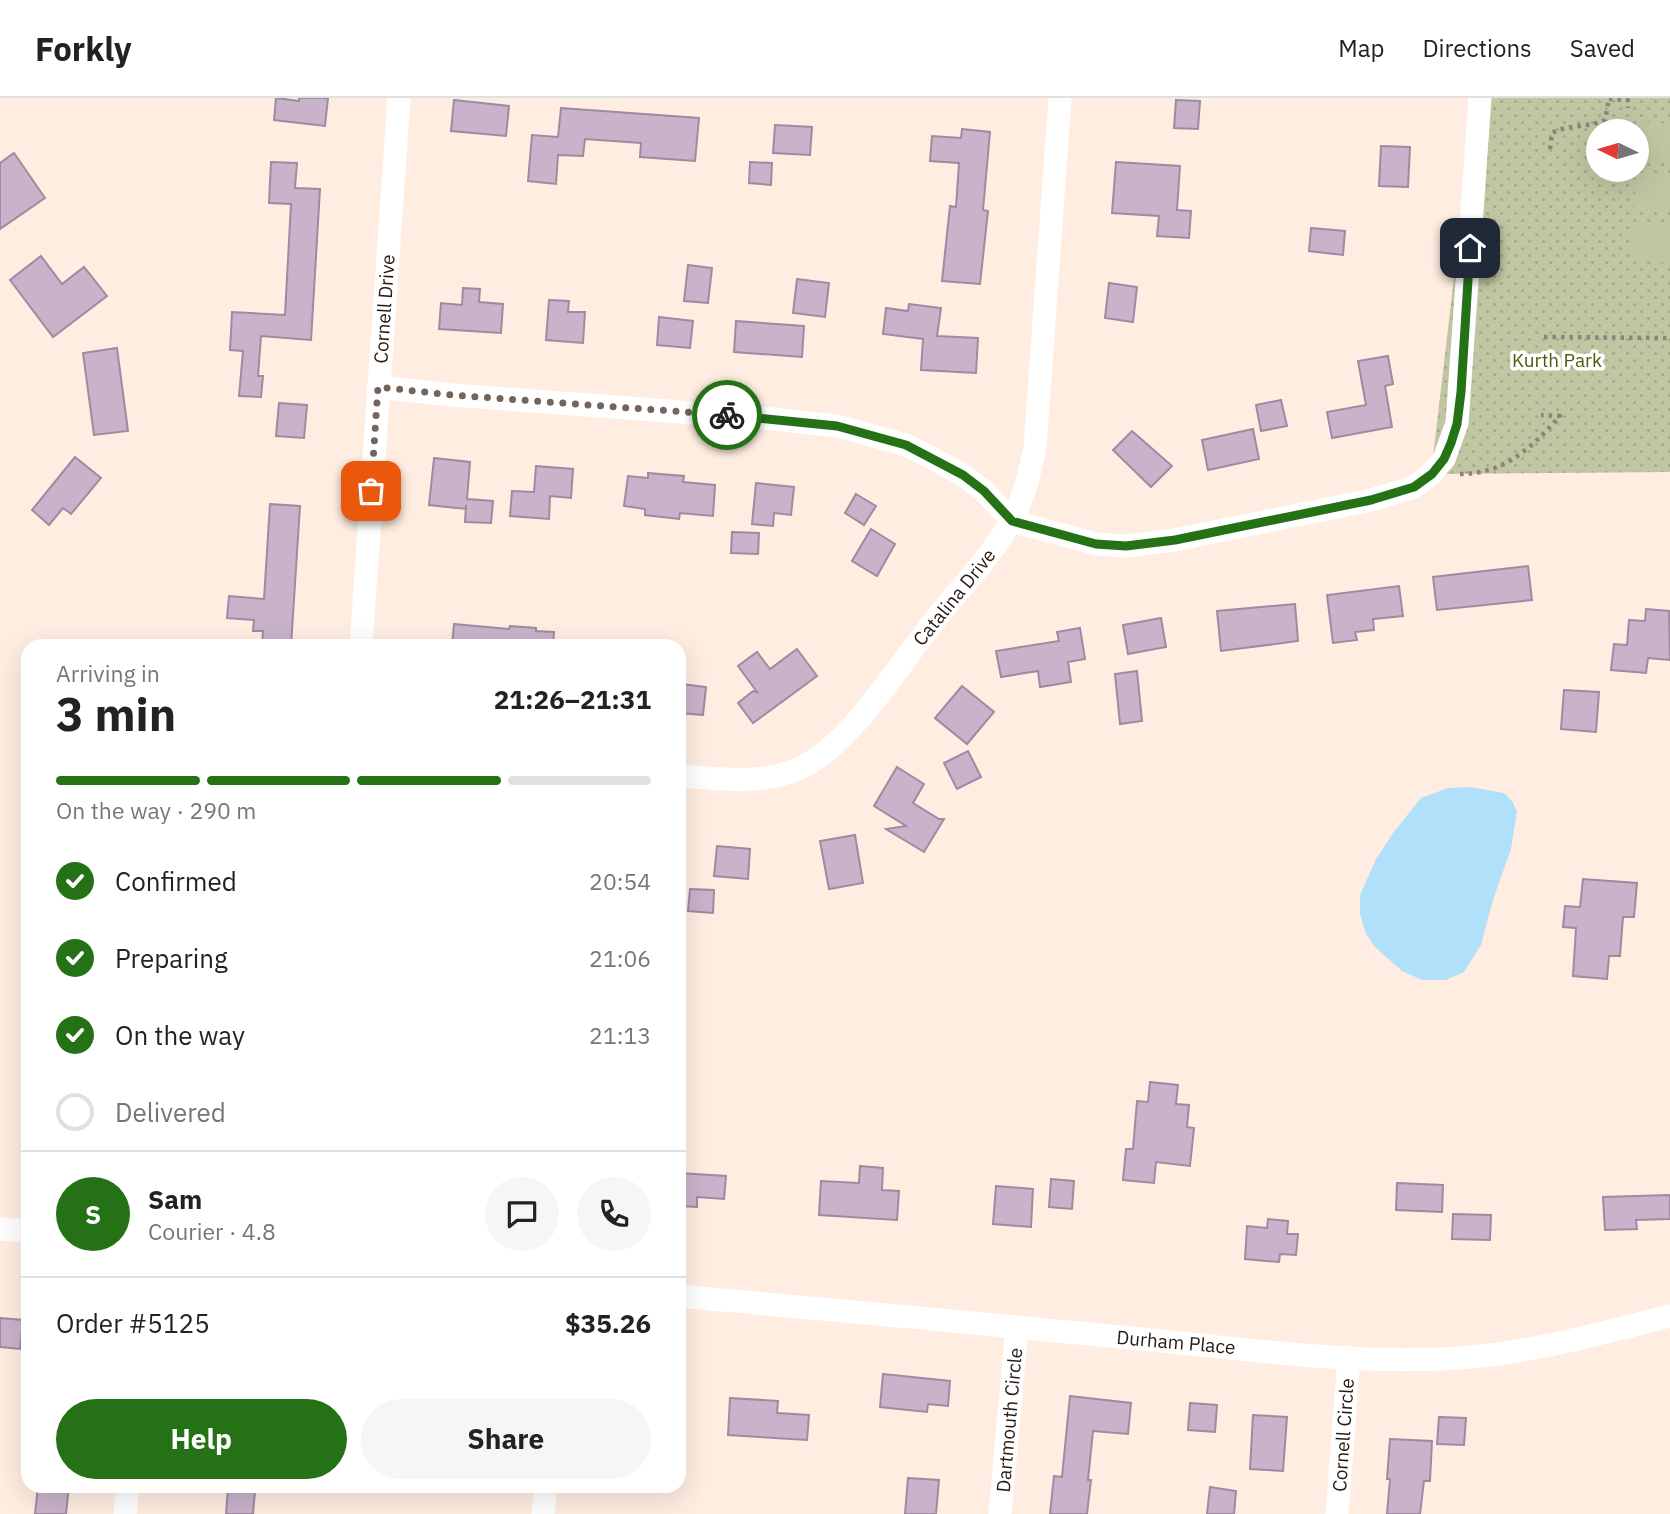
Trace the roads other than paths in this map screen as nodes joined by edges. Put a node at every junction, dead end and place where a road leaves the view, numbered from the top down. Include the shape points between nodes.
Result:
1 (399, 98) edge
2 (1060, 98) edge
3 (1480, 98) edge
4 (378, 387) junction
5 (1012, 521) junction
6 (361, 639) edge
7 (686, 777) edge
8 (0, 1229) edge
9 (21, 1230) edge
10 (686, 1297) edge
11 (1670, 1316) edge
12 (1017, 1327) junction
13 (1349, 1357) junction
14 (127, 1493) edge
15 (545, 1493) edge
16 (125, 1514) edge
17 (543, 1514) edge
18 (1000, 1514) edge
19 (1336, 1514) edge

1 - 4 street, Cornell Drive
2 - 5 street, Catalina Drive via 1035,448
3 - 5 street via 1459,413 1444,459 1432,474 1414,487 1371,500 1126,546 1096,544
4 - 5 street via 837,426 906,445 934,459 984,491
4 - 6 street, Cornell Drive
5 - 7 street, Catalina Drive via 989,557 831,748 800,769 761,779
8 - 9 street
10 - 12 street, Durham Place
11 - 13 street, Durham Place via 1501,1354
12 - 13 street, Durham Place
12 - 18 street, Dartmouth Circle
13 - 19 street, Cornell Circle
14 - 16 street
15 - 17 street

